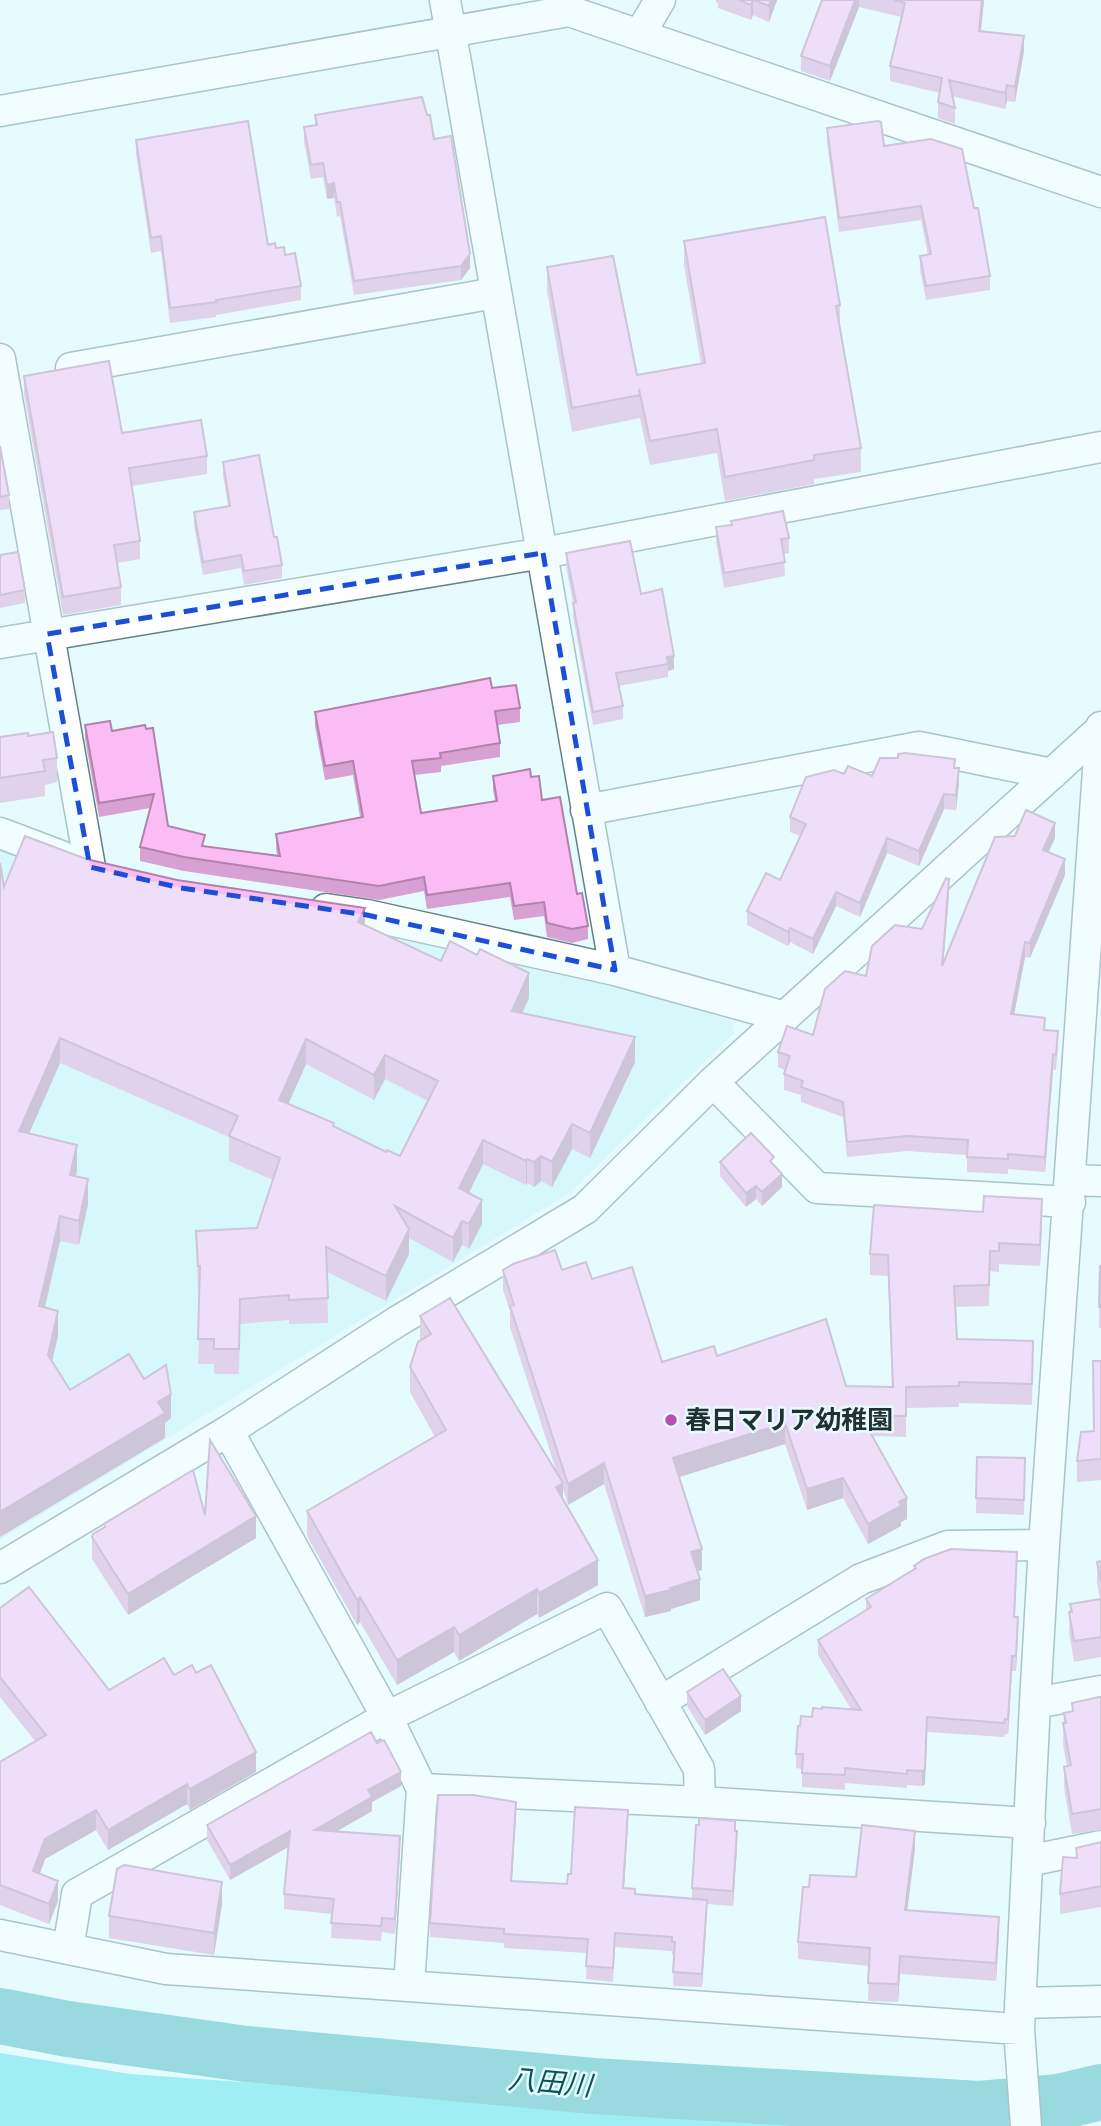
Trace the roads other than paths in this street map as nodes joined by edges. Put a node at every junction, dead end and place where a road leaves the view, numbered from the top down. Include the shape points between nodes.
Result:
1 (445, 0) edge
2 (660, 0) edge
3 (450, 31) junction
4 (640, 34) junction
5 (0, 111) edge
6 (1101, 192) edge
7 (495, 293) junction
8 (16, 373) edge
9 (1101, 447) edge
10 (543, 553) junction
11 (47, 635) junction
12 (0, 643) edge
13 (1101, 728) edge
14 (1052, 774) junction
15 (586, 810) junction
16 (0, 833) edge
17 (301, 905) edge
18 (1095, 905) edge
19 (615, 971) junction
20 (785, 1017) junction
21 (713, 1082) junction
22 (1101, 1181) edge
23 (1070, 1191) junction
24 (228, 1431) junction
25 (1044, 1545) junction
26 (0, 1568) edge
27 (1101, 1691) edge
28 (660, 1702) junction
29 (1035, 1703) junction
30 (387, 1717) junction
31 (422, 1789) junction
32 (700, 1802) junction
33 (1030, 1823) junction
34 (1101, 1846) edge
35 (1028, 1861) junction
36 (0, 1935) edge
37 (68, 1949) junction
38 (408, 1986) junction
39 (1101, 2001) edge
40 (1019, 2016) junction
41 (1026, 2126) edge

1 - 3 street
2 - 4 street
3 - 4 street via 569,11
3 - 5 street
3 - 7 street
4 - 6 street
7 - 8 street
7 - 10 street
8 - 11 street
9 - 10 street
10 - 11 street
10 - 15 street
11 - 12 street
11 - 16 street via 103,870
13 - 14 street
13 - 18 street
14 - 15 street via 919,747
14 - 20 street
15 - 19 street
17 - 19 street via 367,915
18 - 23 street
19 - 20 street
20 - 21 street
21 - 23 street via 817,1188
21 - 24 street via 585,1209 398,1321
22 - 23 street
23 - 25 street
24 - 26 street
24 - 30 street
25 - 28 street via 948,1546 861,1579
25 - 29 street
27 - 29 street
28 - 30 street via 607,1608
28 - 32 street via 699,1769
29 - 33 street
30 - 31 street
30 - 37 street via 76,1894
31 - 32 street
31 - 38 street
32 - 33 street
33 - 35 street
34 - 35 street
35 - 40 street
36 - 37 street
37 - 38 street via 166,1969
38 - 40 street
39 - 40 street
40 - 41 street

